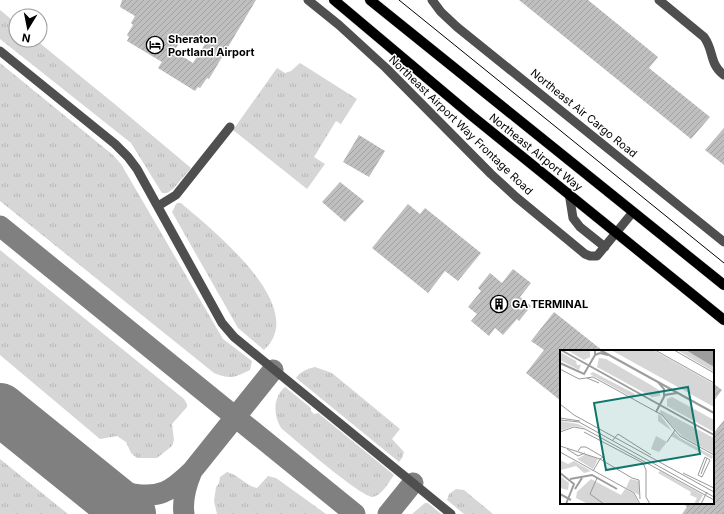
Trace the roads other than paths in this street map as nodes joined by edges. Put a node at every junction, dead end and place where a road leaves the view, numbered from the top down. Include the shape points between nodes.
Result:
1 (308, 0) edge
2 (334, 0) edge
3 (370, 0) edge
4 (432, 0) edge
5 (659, 0) edge
6 (0, 51) edge
7 (724, 75) edge
8 (230, 127) dead end
9 (569, 194) junction
10 (158, 206) junction
11 (634, 212) junction
12 (617, 233) junction
13 (724, 242) edge
14 (605, 247) junction
15 (724, 285) edge
16 (724, 320) edge
17 (451, 514) edge

1 - 14 street, Northeast Airport Way Frontage Road via 386,68 491,174 541,218 585,254 597,256
2 - 9 main road, Northeast Airport Way
3 - 11 main road, Northeast Airport Way
4 - 13 street, Northeast Air Cargo Road via 457,27
5 - 7 street via 704,36 709,42 716,67
6 - 10 street via 115,144 137,169
8 - 10 street via 176,195
9 - 12 main road, Northeast Airport Way
9 - 14 street via 573,218
10 - 17 street via 222,322 234,337
11 - 12 street, Northeast Airport Way Frontage Road
11 - 15 main road, Northeast Airport Way
12 - 14 street, Northeast Airport Way Frontage Road
12 - 16 main road, Northeast Airport Way

